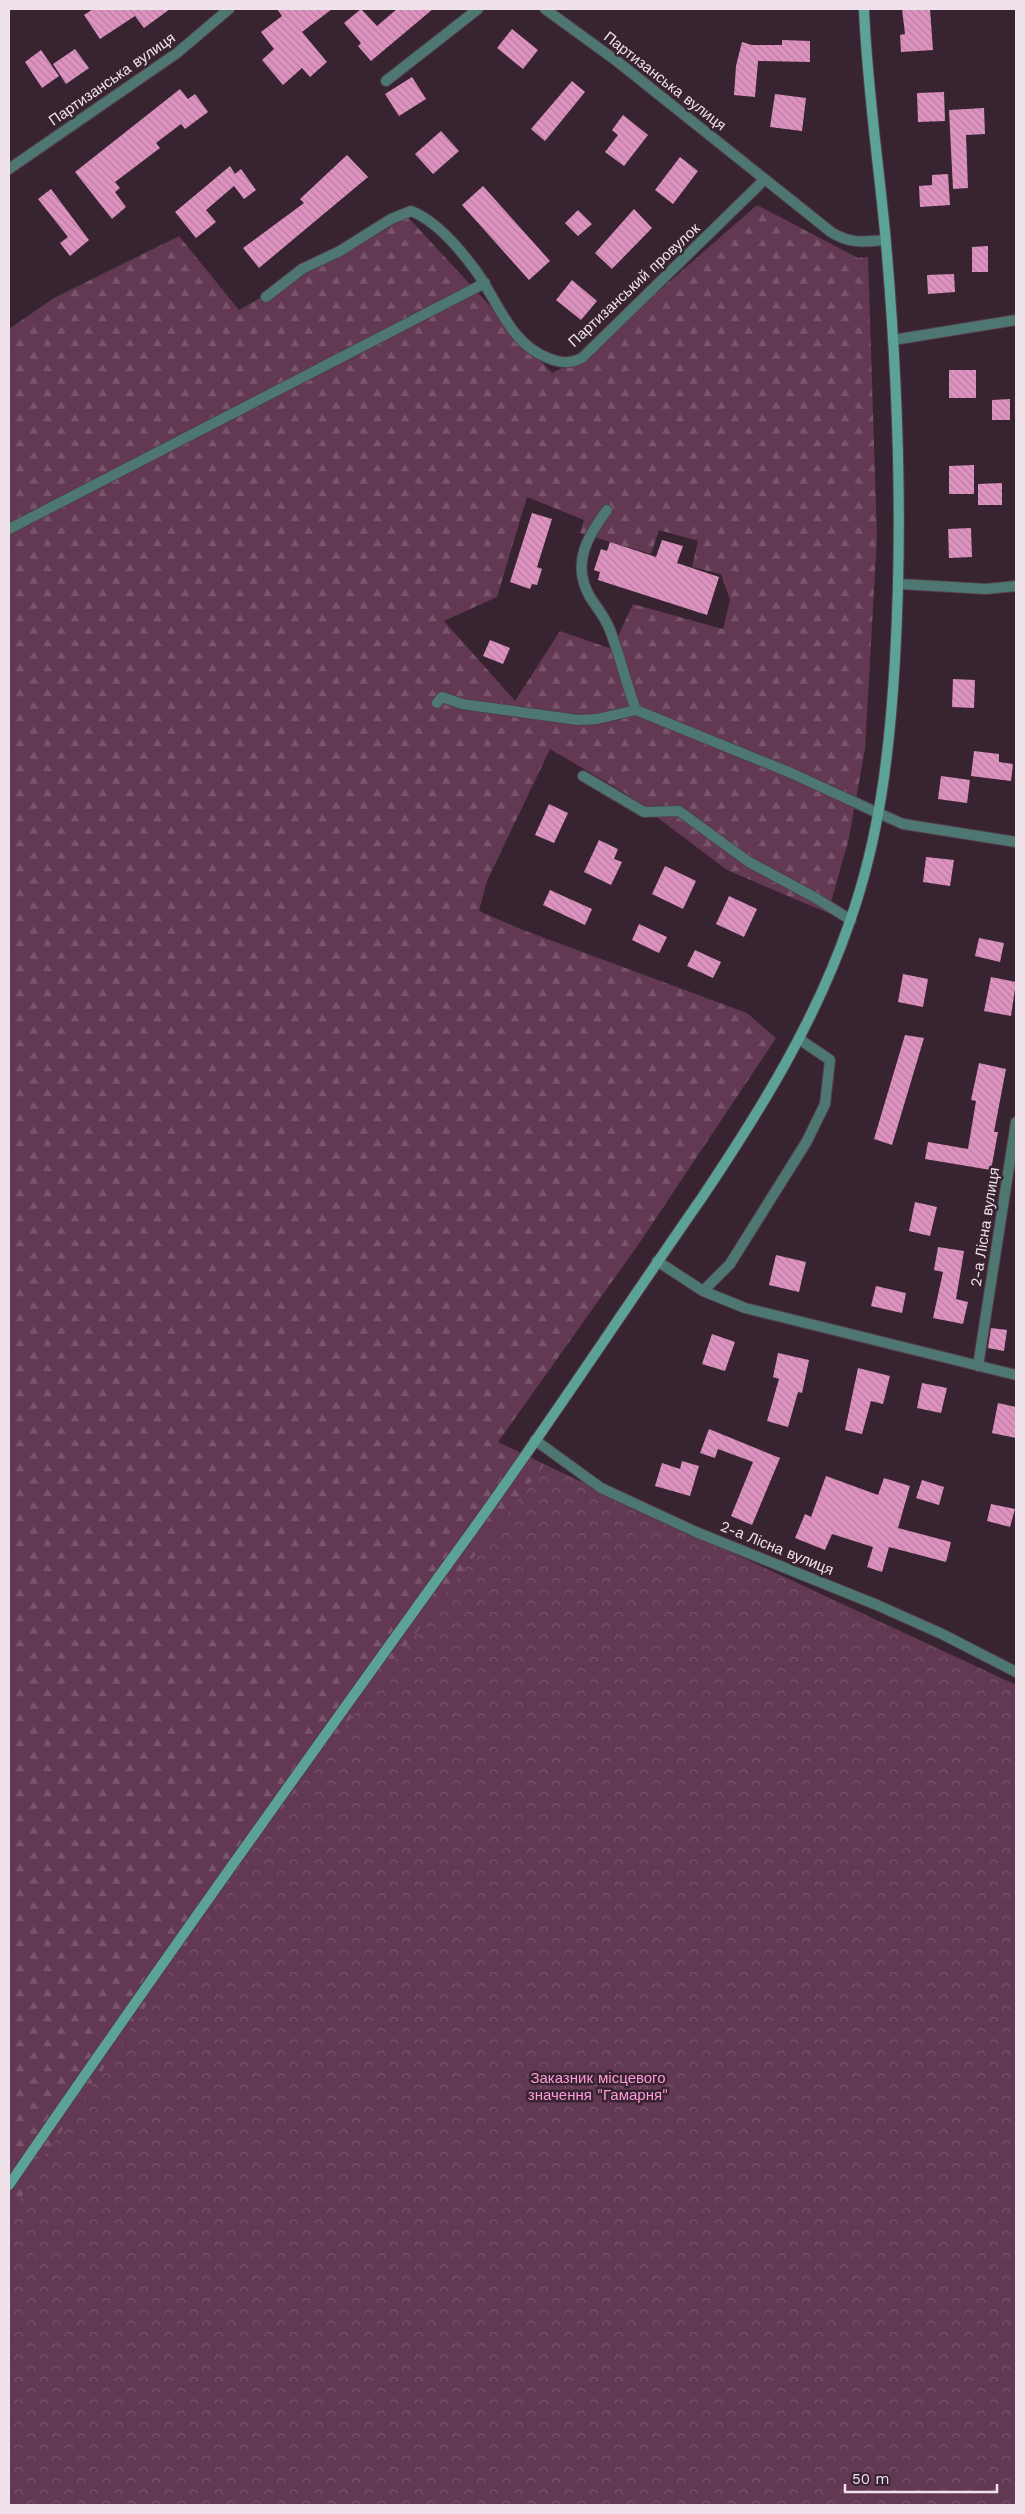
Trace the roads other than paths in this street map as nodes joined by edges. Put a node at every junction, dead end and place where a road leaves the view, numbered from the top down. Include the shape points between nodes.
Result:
1 (229, 9) edge
2 (478, 9) edge
3 (545, 9) edge
4 (864, 9) edge
5 (386, 81) dead end
6 (9, 169) edge
7 (764, 180) junction
8 (885, 240) junction
9 (485, 283) junction
10 (266, 297) dead end
11 (1016, 320) edge
12 (893, 340) junction
13 (607, 510) dead end
14 (9, 529) edge
15 (900, 584) junction
16 (1016, 586) edge
17 (437, 704) dead end
18 (636, 710) junction
19 (583, 776) dead end
20 (878, 813) junction
21 (1016, 842) edge
22 (851, 920) junction
23 (799, 1039) junction
24 (1016, 1122) edge
25 (657, 1261) junction
26 (703, 1291) junction
27 (978, 1366) junction
28 (1016, 1375) edge
29 (535, 1440) junction
30 (1016, 1672) edge
31 (9, 2185) edge

1 - 6 street, Партизанська вулиця via 177,53
2 - 5 street
3 - 7 street, Партизанська вулиця via 633,74
4 - 8 street
7 - 8 street, Партизанська вулиця via 840,238 856,243
7 - 9 street, Партизанський провулок via 634,309 577,360 555,361 526,346
8 - 12 street
9 - 10 street, Партизанський провулок via 444,234 412,211 391,219 340,251 302,269
9 - 14 street
11 - 12 street
12 - 15 street via 899,452
13 - 18 street via 582,553 582,575 589,595 609,627
15 - 16 street via 986,589
15 - 20 street via 890,737
17 - 18 street via 442,696 462,704 578,720
18 - 20 street via 791,773
19 - 22 street via 644,812 679,811 748,862
20 - 21 street via 910,826
20 - 22 street
22 - 23 street
23 - 25 street via 737,1144
23 - 26 street via 830,1060 825,1104 807,1141 730,1264
24 - 27 street, 2-а Лісна вулиця
25 - 26 street
25 - 29 street
26 - 27 street via 745,1308
27 - 28 street
29 - 30 street, 2-а Лісна вулиця via 601,1488 696,1532 886,1609
29 - 31 street via 139,1994

